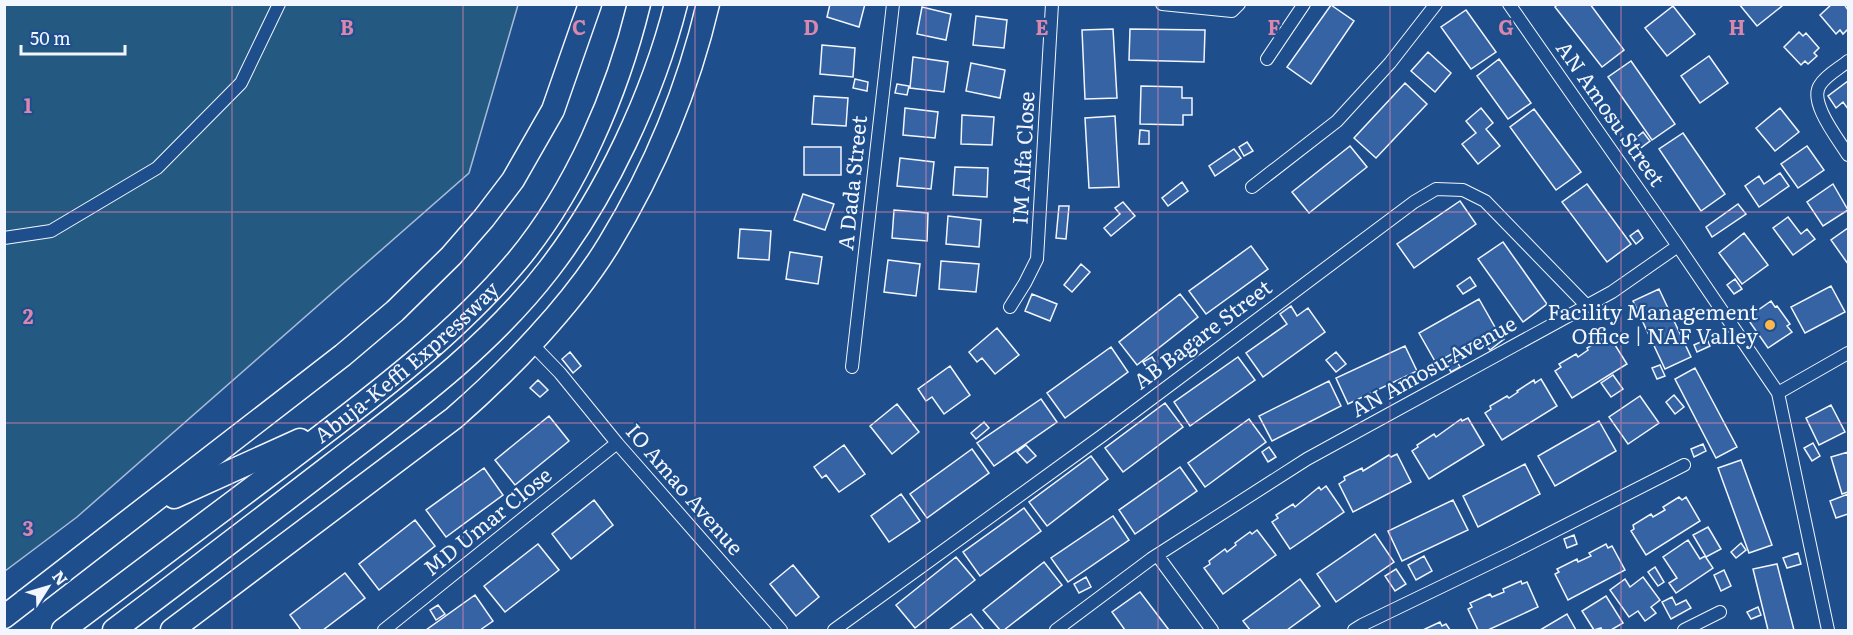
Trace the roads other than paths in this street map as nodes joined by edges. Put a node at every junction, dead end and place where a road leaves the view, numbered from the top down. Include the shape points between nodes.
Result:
1 (279, 4) edge
2 (590, 4) edge
3 (639, 4) edge
4 (676, 4) edge
5 (708, 4) edge
6 (893, 4) edge
7 (1052, 4) edge
8 (1162, 4) edge
9 (1239, 4) edge
10 (1304, 4) edge
11 (1436, 4) edge
12 (1509, 4) edge
13 (1267, 59) dead end
14 (1848, 61) edge
15 (1848, 155) edge
16 (1252, 187) dead end
17 (4, 238) edge
18 (1678, 246) junction
19 (1587, 306) junction
20 (1010, 307) dead end
21 (531, 343) junction
22 (1848, 353) edge
23 (852, 367) dead end
24 (1778, 393) junction
25 (354, 411) junction
26 (617, 443) junction
27 (1684, 465) dead end
28 (144, 509) junction
29 (1157, 555) junction
30 (1720, 612) dead end
31 (4, 617) edge
32 (63, 630) edge
33 (114, 630) edge
34 (172, 630) edge
35 (384, 630) edge
36 (782, 630) edge
37 (834, 630) edge
38 (1056, 630) edge
39 (1212, 630) edge
40 (1354, 630) edge
41 (1684, 630) edge
42 (1828, 630) edge

1 - 17 street via 241,83 157,168 51,231
2 - 28 highway via 553,110 513,180 451,256 344,355
3 - 25 highway, Abuja-Keffi Expressway via 603,114 560,200 517,261 466,314
4 - 33 highway, Abuja-Keffi Expressway via 645,96 586,217 549,270 503,322 433,387
5 - 21 highway via 684,93 631,204 609,245
6 - 23 street, A Dada Street
7 - 20 street, IM Alfa Close via 1037,259
8 - 9 street via 1232,11
10 - 13 street
11 - 16 street via 1337,121
12 - 18 street, AN Amosu Street
14 - 15 street via 1819,85 1816,98
18 - 19 street, AN Amosu Avenue
18 - 24 street
19 - 29 street, AN Amosu Avenue via 1307,459
19 - 37 street, AB Bagare Street via 1485,201 1463,190 1436,189
21 - 26 street, IO Amao Avenue
21 - 34 highway via 454,418
22 - 24 street
24 - 42 street
25 - 28 highway via 285,447
25 - 32 highway, Abuja-Keffi Expressway
26 - 35 street, MD Umar Close
26 - 36 street, IO Amao Avenue
27 - 40 street
28 - 31 highway
29 - 38 street, AN Amosu Avenue
29 - 39 street
30 - 41 street

